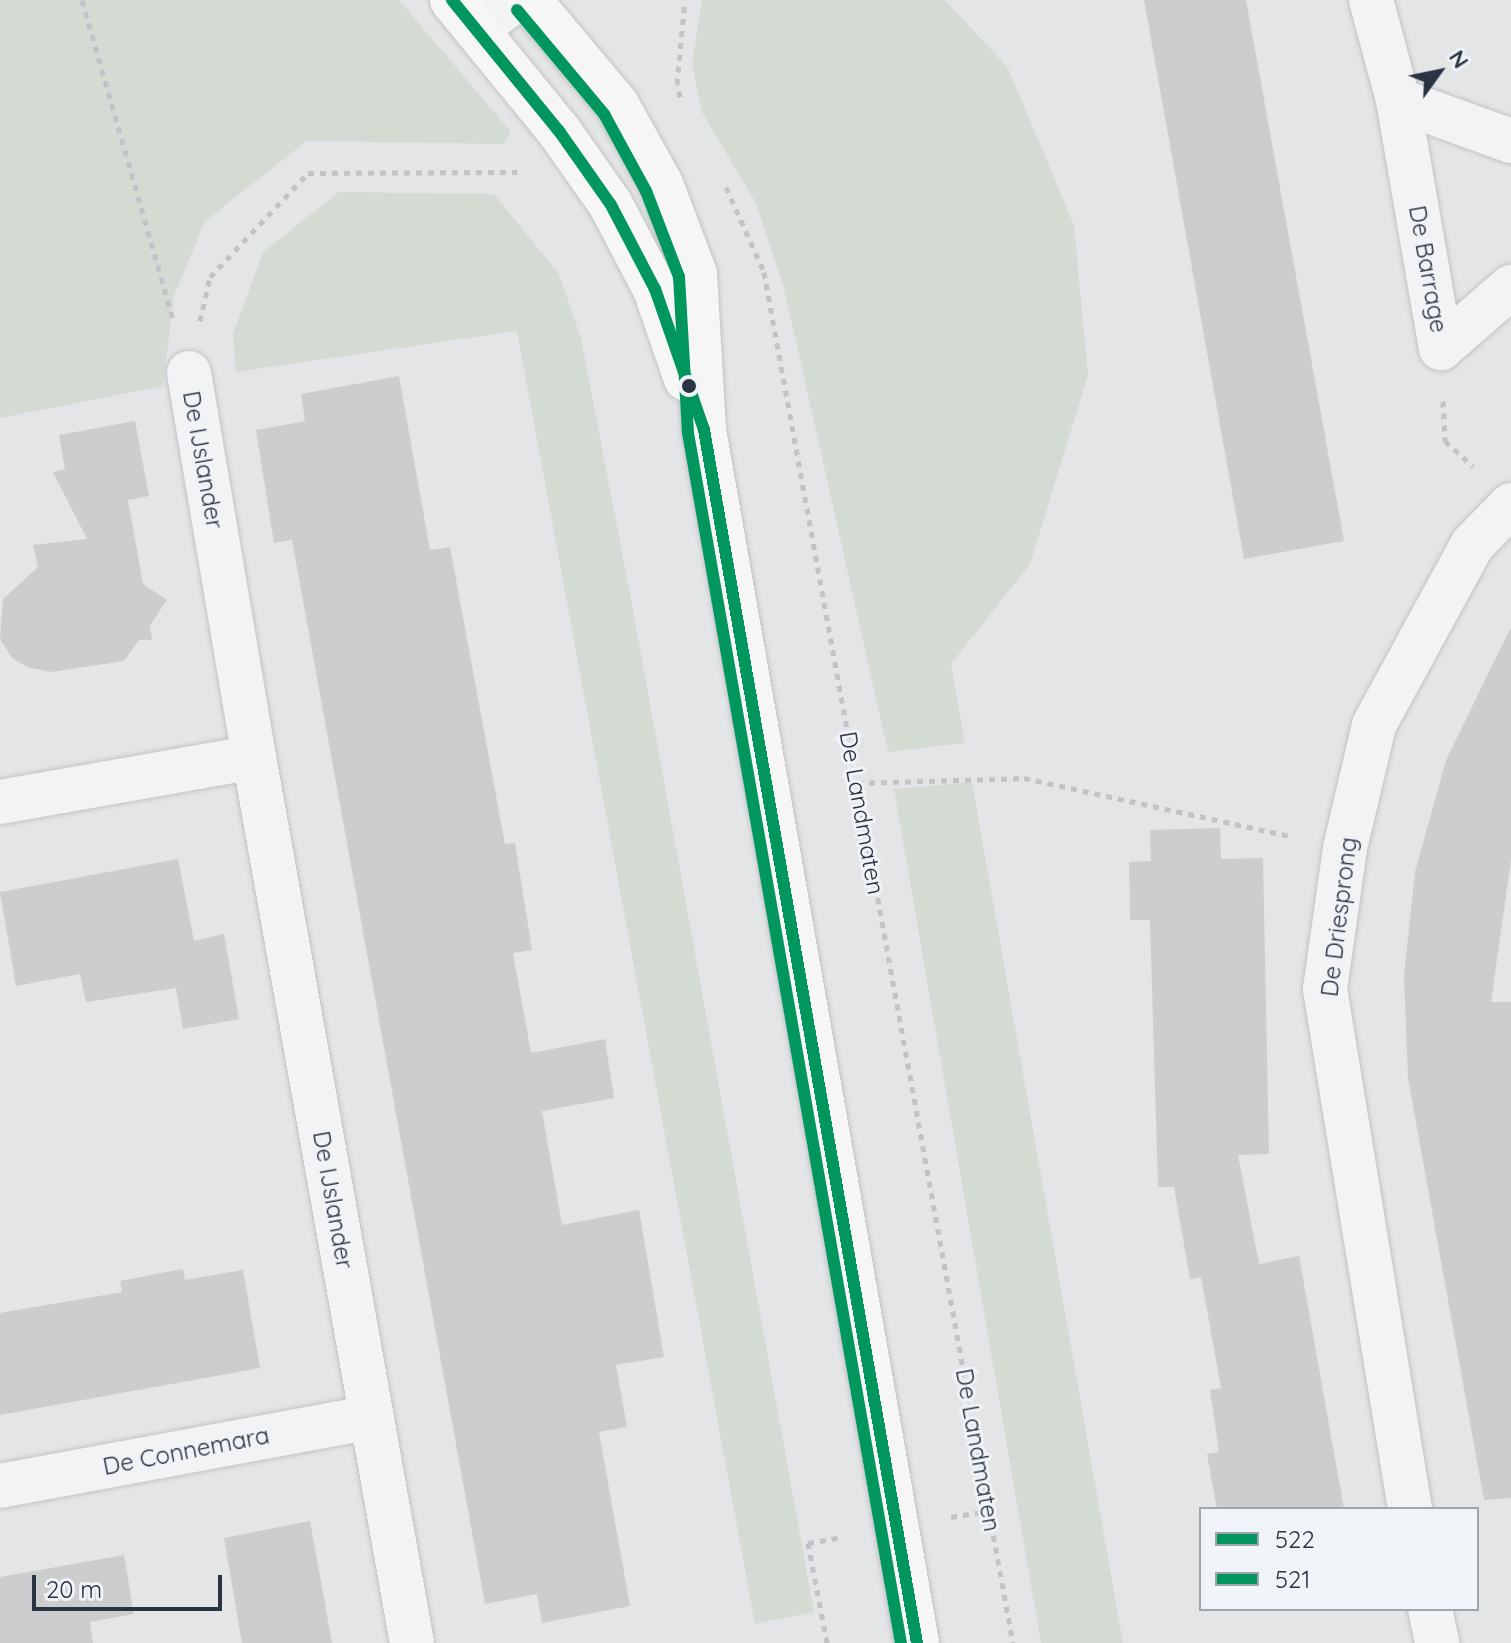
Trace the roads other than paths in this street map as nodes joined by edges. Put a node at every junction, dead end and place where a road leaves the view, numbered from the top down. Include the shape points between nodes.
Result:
1 (516, 0) edge
2 (529, 0) edge
3 (1371, 0) edge
4 (464, 14) edge
5 (1398, 100) junction
6 (1511, 141) edge
7 (1511, 287) edge
8 (189, 373) road end
9 (704, 430) junction
10 (1511, 505) edge
11 (254, 757) junction
12 (0, 802) edge
13 (372, 1417) junction
14 (0, 1486) edge
15 (1410, 1507) edge
16 (1430, 1611) edge
17 (412, 1643) edge
18 (917, 1643) edge
19 (1437, 1643) edge

1 - 4 street
2 - 9 street via 617,105 661,184 695,274
3 - 5 street, De Barrage
4 - 9 street via 611,205 655,289
5 - 6 street
5 - 7 street, De Barrage via 1441,348
8 - 11 street, De IJslander
9 - 18 street
10 - 15 street, De Driesprong via 1472,545 1374,725 1345,848 1325,989
11 - 12 street
11 - 13 street, De IJslander
13 - 14 street, De Connemara
13 - 17 street, De IJslander
16 - 19 street

